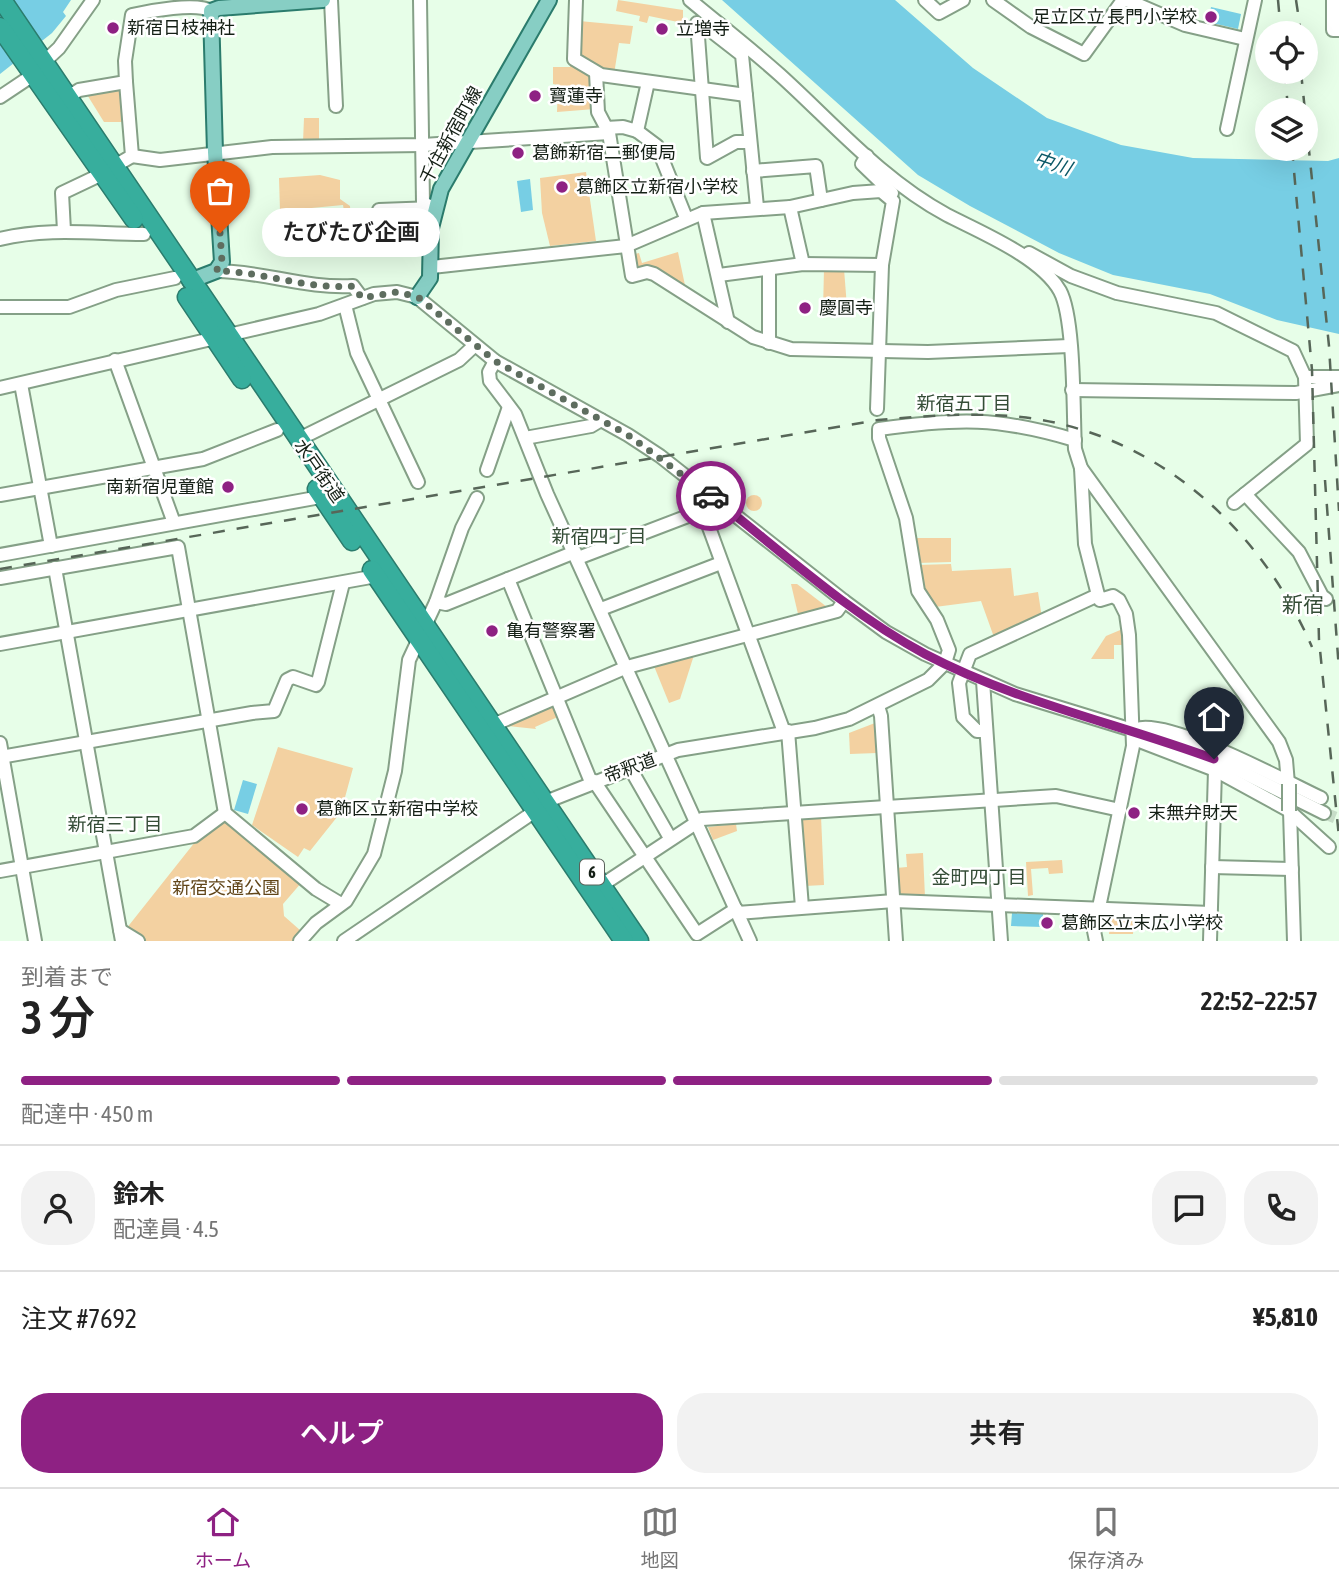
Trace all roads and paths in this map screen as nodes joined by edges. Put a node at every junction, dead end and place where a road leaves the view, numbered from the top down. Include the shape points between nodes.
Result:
1 (2, 0) edge
2 (93, 0) edge
3 (323, 0) edge
4 (331, 0) edge
5 (420, 0) edge
6 (549, 0) edge
7 (576, 0) edge
8 (690, 0) edge
9 (925, 0) edge
10 (963, 0) edge
11 (993, 0) edge
12 (1124, 0) edge
13 (1255, 0) edge
14 (1334, 0) edge
15 (170, 5) edge
16 (211, 11) junction
17 (697, 23) dead end
18 (721, 26) junction
19 (0, 27) edge
20 (1339, 30) edge
21 (1245, 39) junction
22 (35, 64) junction
23 (596, 73) junction
24 (126, 82) junction
25 (648, 82) junction
26 (702, 89) junction
27 (746, 95) junction
28 (0, 97) edge
29 (68, 97) junction
30 (336, 106) dead end
31 (1227, 129) dead end
32 (608, 131) junction
33 (637, 131) junction
34 (467, 142) junction
35 (749, 142) junction
36 (423, 145) junction
37 (215, 152) junction
38 (132, 156) junction
39 (867, 156) junction
40 (108, 171) junction
41 (753, 171) junction
42 (889, 197) junction
43 (821, 200) junction
44 (757, 207) junction
45 (790, 207) junction
46 (434, 208) junction
47 (379, 210) dead end
48 (703, 212) junction
49 (686, 218) junction
50 (64, 231) junction
51 (144, 234) junction
52 (990, 236) junction
53 (0, 239) edge
54 (626, 246) junction
55 (803, 264) junction
56 (882, 265) junction
57 (432, 267) junction
58 (769, 269) junction
59 (216, 271) junction
60 (719, 275) junction
61 (182, 279) junction
62 (418, 297) junction
63 (362, 298) junction
64 (345, 305) junction
65 (0, 307) edge
66 (728, 322) junction
67 (220, 335) junction
68 (769, 343) junction
69 (474, 346) junction
70 (1069, 346) junction
71 (877, 351) junction
72 (116, 360) junction
73 (495, 361) junction
74 (1305, 377) junction
75 (1339, 377) edge
76 (21, 384) junction
77 (1339, 385) edge
78 (0, 388) edge
79 (1072, 390) junction
80 (1304, 391) junction
81 (379, 399) junction
82 (509, 407) junction
83 (877, 409) dead end
84 (601, 421) junction
85 (277, 430) junction
86 (525, 438) junction
87 (298, 440) junction
88 (1075, 440) junction
89 (153, 467) junction
90 (1081, 468) junction
91 (487, 470) dead end
92 (418, 482) dead end
93 (40, 488) junction
94 (326, 492) junction
95 (1245, 494) junction
96 (0, 495) edge
97 (477, 498) dead end
98 (715, 499) junction
99 (1234, 503) dead end
100 (702, 511) junction
101 (174, 523) junction
102 (51, 546) junction
103 (0, 555) edge
104 (577, 555) junction
105 (722, 563) junction
106 (55, 568) junction
107 (383, 575) junction
108 (0, 578) edge
109 (508, 579) junction
110 (343, 583) junction
111 (1098, 595) junction
112 (1326, 599) dead end
113 (844, 601) junction
114 (436, 602) junction
115 (601, 609) junction
116 (189, 610) junction
117 (67, 632) junction
118 (422, 633) junction
119 (749, 635) junction
120 (0, 644) edge
121 (945, 663) junction
122 (627, 667) junction
123 (962, 672) junction
124 (982, 681) junction
125 (555, 698) junction
126 (878, 706) junction
127 (209, 720) junction
128 (493, 725) junction
129 (1134, 730) junction
130 (986, 731) junction
131 (786, 732) junction
132 (86, 742) junction
133 (0, 743) edge
134 (667, 755) junction
135 (1, 757) edge
136 (630, 768) junction
137 (1215, 770) junction
138 (592, 782) junction
139 (1288, 784) junction
140 (1321, 798) tunnel mouth
141 (992, 800) junction
142 (540, 806) junction
143 (887, 807) junction
144 (1120, 810) junction
145 (1289, 811) junction
146 (225, 813) junction
147 (794, 813) junction
148 (1324, 813) tunnel mouth
149 (697, 821) junction
150 (670, 838) junction
151 (1329, 847) dead end
152 (107, 852) junction
153 (644, 856) junction
154 (22, 867) junction
155 (1212, 867) junction
156 (1292, 869) junction
157 (0, 871) edge
158 (602, 885) junction
159 (894, 901) junction
160 (341, 904) junction
161 (999, 905) junction
162 (802, 907) junction
163 (1098, 909) junction
164 (736, 911) junction
165 (1211, 913) junction
166 (121, 935) edge
167 (35, 941) edge
168 (138, 941) edge
169 (300, 941) edge
170 (344, 941) edge
171 (624, 941) edge
172 (639, 941) edge
173 (750, 941) edge
174 (896, 941) edge
175 (1001, 941) edge
176 (1096, 941) edge
177 (1210, 941) edge
178 (1294, 941) edge

1 - 22 highway, 水戸街道 / 6
2 - 22 street
3 - 16 main road
4 - 30 street
5 - 36 street
6 - 34 main road, 千住新宿町線
7 - 23 street via 574,60
8 - 18 street
9 - 10 street via 939,12
11 - 12 street via 1031,27 1084,54
12 - 21 street via 1185,25
13 - 21 street
14 - 20 street via 1333,30
15 - 16 street
15 - 24 street via 132,15
16 - 37 main road
17 - 26 street
18 - 27 street via 715,34 742,55
18 - 39 street
19 - 22 highway, 水戸街道 / 6
21 - 31 street
22 - 28 street
22 - 29 highway, 水戸街道 / 6
22 - 40 highway, 水戸街道 / 6
23 - 25 street
23 - 32 street via 598,111
24 - 29 street via 79,90
24 - 38 street
25 - 26 street
25 - 33 street
26 - 27 street
26 - 35 street via 707,158 736,142
27 - 35 street
29 - 40 highway, 水戸街道 / 6
32 - 33 street via 623,127
32 - 34 street
32 - 54 street
33 - 49 street via 657,146
34 - 36 street
34 - 46 main road, 千住新宿町線
35 - 41 street
36 - 37 street
36 - 46 street via 423,203
37 - 38 street via 160,160
37 - 59 main road via 222,262
38 - 40 street
39 - 42 street via 862,164 892,192
39 - 52 street via 924,201
40 - 50 street via 62,193
40 - 51 highway, 水戸街道 / 6
40 - 61 highway, 水戸街道 / 6
41 - 43 street via 816,166
41 - 44 street
42 - 43 street via 869,190
42 - 56 street via 893,201
43 - 45 street
44 - 45 street
44 - 48 street
45 - 55 street
46 - 47 street
46 - 57 main road, 千住新宿町線
48 - 49 street
48 - 60 street
49 - 54 street
50 - 51 street
50 - 53 street
51 - 61 highway, 水戸街道 / 6
52 - 70 street via 1039,268 1057,286 1067,313
52 - 74 street via 1093,285 1231,319 1293,351
54 - 57 street
54 - 66 street via 632,276 654,274
55 - 56 street
55 - 58 street
56 - 71 street
57 - 62 main road, 千住新宿町線
58 - 60 street
58 - 68 street
59 - 61 main road
59 - 63 street via 323,288 353,286
60 - 66 street
61 - 65 street via 116,290 69,307
61 - 67 highway, 水戸街道 / 6
62 - 63 street via 397,292
62 - 69 street
63 - 64 street
64 - 67 street
64 - 81 street via 357,353
66 - 68 street
67 - 72 street
67 - 85 highway, 水戸街道 / 6
67 - 87 highway, 水戸街道 / 6
68 - 71 street via 803,350
69 - 73 street
69 - 81 street via 459,360
70 - 71 street
70 - 79 street
71 - 83 street
72 - 76 street
72 - 89 street
73 - 82 street via 489,377
73 - 84 street
74 - 75 street
74 - 80 street
76 - 78 street
76 - 93 street
77 - 80 street
79 - 80 street
79 - 88 street
80 - 95 street via 1307,444
81 - 87 street
81 - 92 street
82 - 86 street
82 - 91 street
84 - 86 street
84 - 98 street via 648,448
85 - 89 street via 203,459
85 - 94 highway, 水戸街道 / 6
86 - 104 street
87 - 94 highway, 水戸街道 / 6
88 - 90 street
88 - 121 street via 994,421 926,421 879,429 906,518 918,591 949,650
89 - 93 street
89 - 101 street
90 - 111 street via 1085,544
90 - 139 street via 1279,742
93 - 96 street
93 - 102 street
94 - 101 street
94 - 107 highway, 水戸街道 / 6
95 - 99 street
95 - 112 street via 1299,552
97 - 114 street
98 - 100 street
98 - 113 street
100 - 104 street
100 - 105 street
101 - 102 street
102 - 103 street
104 - 109 street
104 - 115 street
105 - 115 street
105 - 119 street
106 - 108 street
106 - 116 street via 178,547
106 - 117 street
107 - 110 street
107 - 118 highway, 水戸街道 / 6
109 - 114 street via 446,604
109 - 125 street
110 - 116 street
110 - 127 street via 316,685 293,677 269,713
111 - 123 street via 971,654
111 - 129 street via 1100,600 1113,596 1122,605 1129,635
113 - 119 street via 837,611
113 - 121 street via 886,632
114 - 118 street
115 - 122 street
116 - 117 street
116 - 127 street
117 - 120 street
117 - 132 street
118 - 128 highway, 水戸街道 / 6
118 - 142 highway, 水戸街道 / 6
118 - 160 street via 406,673 395,771 374,854
119 - 122 street
119 - 131 street
121 - 123 street
121 - 126 street, 帝釈道 via 928,680
122 - 125 street
122 - 134 street
123 - 124 street
123 - 130 street via 963,718 977,731
124 - 129 street via 1045,705
124 - 130 street
125 - 128 street
125 - 138 street
126 - 131 street, 帝釈道 via 836,723
126 - 143 street
127 - 132 street
127 - 146 street
128 - 142 highway, 水戸街道 / 6
129 - 137 street via 1142,742
129 - 139 street via 1158,728 1222,751
129 - 144 street
129 - 148 street via 1224,763
130 - 141 street
131 - 134 street, 帝釈道
131 - 147 street
132 - 135 street
132 - 152 street
133 - 135 street
134 - 136 street, 帝釈道
134 - 149 street
135 - 154 street
136 - 138 street, 帝釈道
136 - 150 street
137 - 145 street
137 - 155 street
138 - 142 street, 帝釈道
138 - 153 street
139 - 140 street
139 - 145 street, bridge
141 - 143 street
141 - 144 street via 1056,796
141 - 161 street
142 - 158 highway, 水戸街道 / 6
142 - 170 street, 帝釈道
142 - 171 highway, 水戸街道 / 6
143 - 147 street
143 - 159 street
144 - 163 street
145 - 151 street
145 - 156 street
146 - 152 street via 194,836
146 - 160 street via 316,889
147 - 149 street
147 - 162 street
149 - 150 street
149 - 164 street
150 - 153 street
152 - 154 street
152 - 166 street
153 - 158 street
153 - 164 street via 696,934
154 - 157 street
154 - 167 street
155 - 156 street
155 - 165 street
156 - 178 street
158 - 172 highway, 水戸街道 / 6
159 - 161 street
159 - 162 street
159 - 174 street
160 - 169 street
161 - 163 street
161 - 175 street
162 - 164 street
163 - 165 street
163 - 176 street
164 - 173 street
165 - 177 street
166 - 168 street

